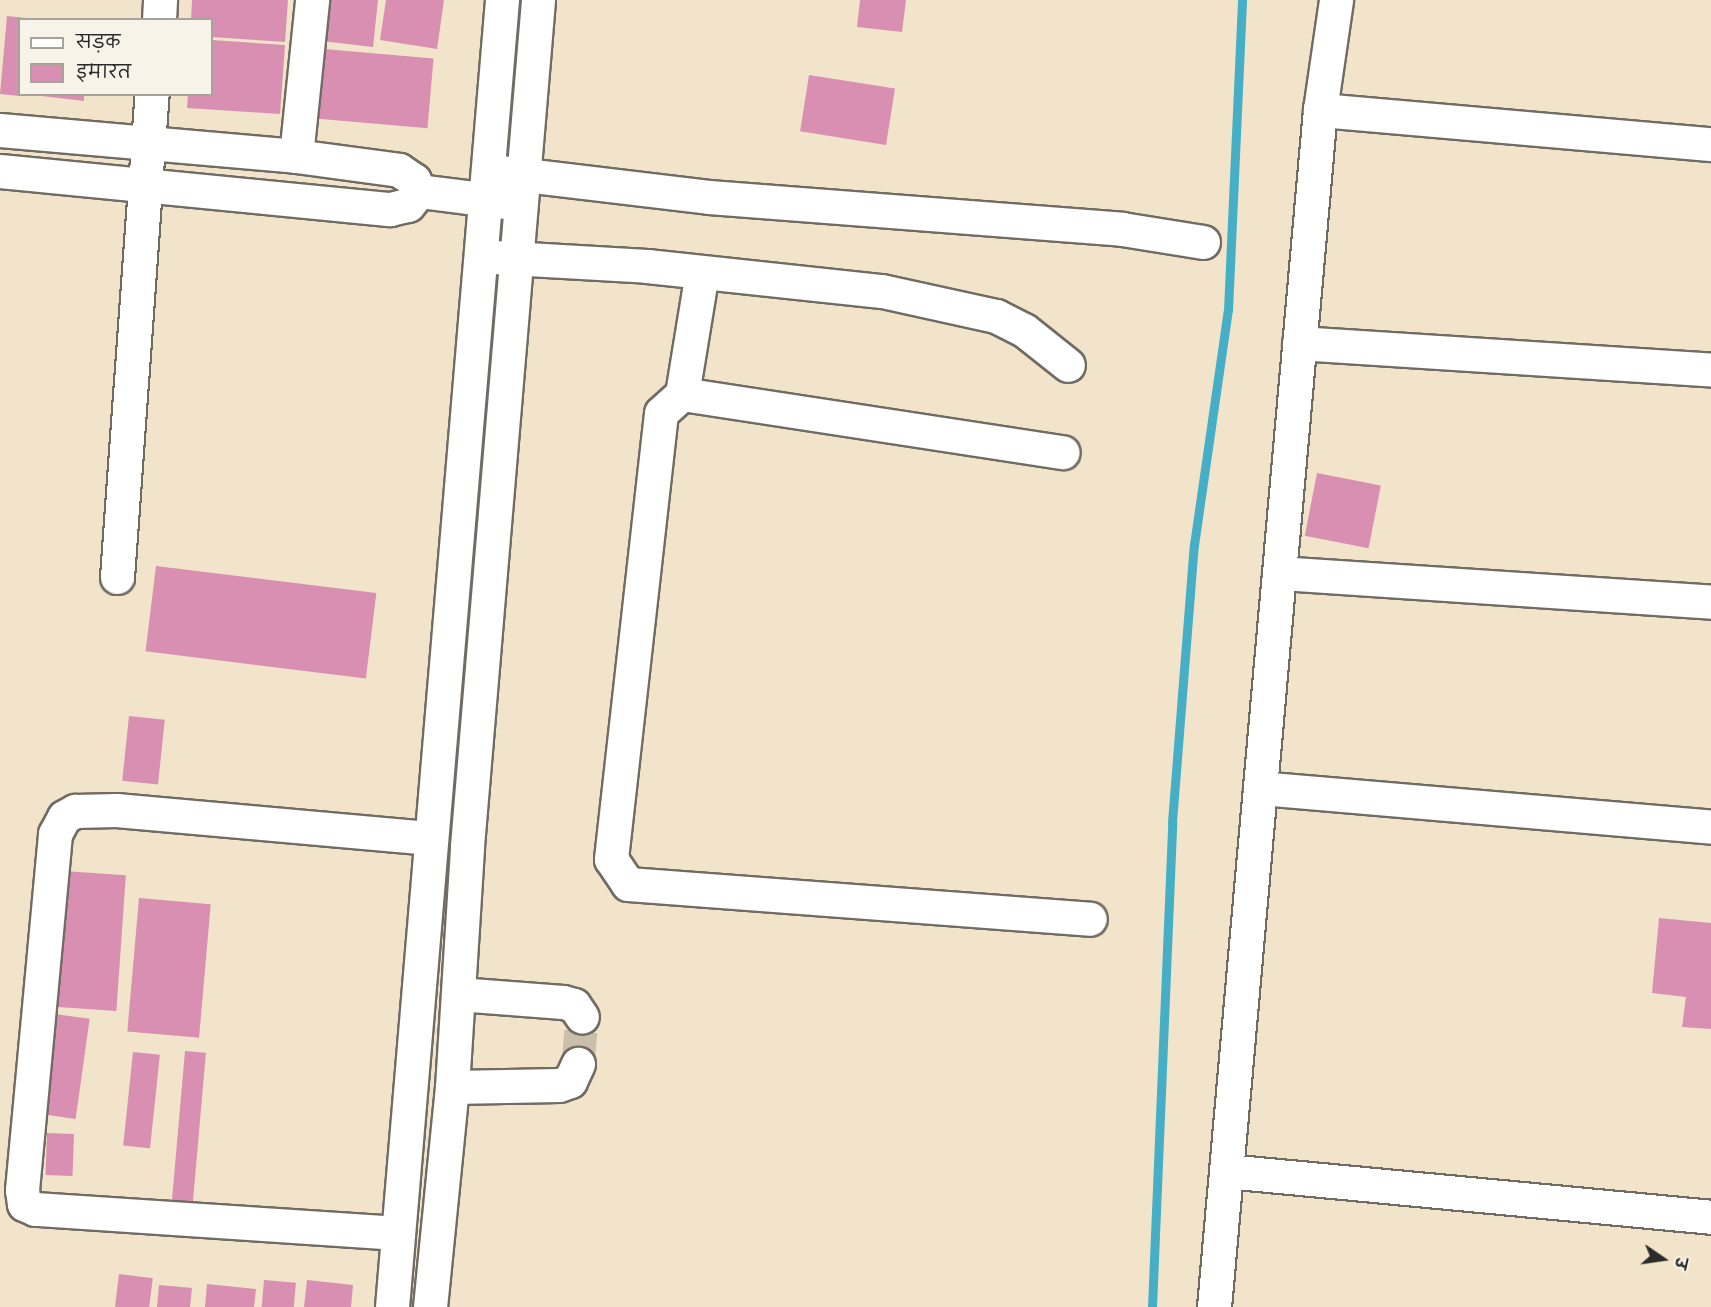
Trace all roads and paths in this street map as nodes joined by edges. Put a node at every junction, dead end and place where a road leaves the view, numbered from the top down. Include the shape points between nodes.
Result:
1 (160, 0) edge
2 (312, 0) edge
3 (502, 0) edge
4 (538, 0) edge
5 (1336, 0) edge
6 (159, 18) edge
7 (152, 96) edge
8 (1320, 110) junction
9 (0, 130) edge
10 (1711, 144) edge
11 (148, 145) junction
12 (296, 156) junction
13 (0, 171) edge
14 (146, 185) junction
15 (485, 185) junction
16 (520, 189) junction
17 (419, 191) junction
18 (1203, 242) dead end
19 (480, 256) junction
20 (514, 258) junction
21 (702, 272) junction
22 (1299, 343) junction
23 (1068, 365) dead end
24 (1711, 370) edge
25 (682, 394) junction
26 (1063, 452) dead end
27 (1279, 573) junction
28 (117, 577) dead end
29 (1711, 602) edge
30 (1260, 788) junction
31 (1711, 827) edge
32 (431, 838) junction
33 (1090, 919) dead end
34 (458, 994) junction
35 (582, 1017) dead end
36 (578, 1064) tunnel mouth
37 (452, 1087) junction
38 (1226, 1171) junction
39 (1711, 1217) edge
40 (398, 1233) junction
41 (392, 1307) edge
42 (430, 1307) edge
43 (1214, 1307) edge

1 - 6 street
2 - 12 street
3 - 15 street
4 - 16 street
5 - 8 street
7 - 11 street
8 - 10 street
8 - 22 street
9 - 11 street
11 - 12 street
11 - 14 street
12 - 17 street via 399,170 414,180
13 - 14 street
14 - 17 street via 390,209 408,205
14 - 28 street
15 - 16 street
15 - 17 street
15 - 19 street
16 - 18 street via 709,197 1122,229
16 - 20 street
19 - 20 street
19 - 32 street
20 - 21 street
20 - 34 street
21 - 23 street via 882,291 957,306 996,316 1024,330
21 - 25 street
22 - 24 street
22 - 27 street
25 - 26 street
25 - 33 street via 662,413 611,859 628,884
27 - 29 street
27 - 30 street
30 - 31 street
30 - 38 street
32 - 40 street
32 - 40 street via 116,810 75,811 64,817 55,834 22,1190 24,1204 35,1209
34 - 35 street via 563,1002 574,1005
34 - 37 street
36 - 37 street via 570,1081 559,1085
37 - 42 street
38 - 39 street
38 - 43 street
40 - 41 street

